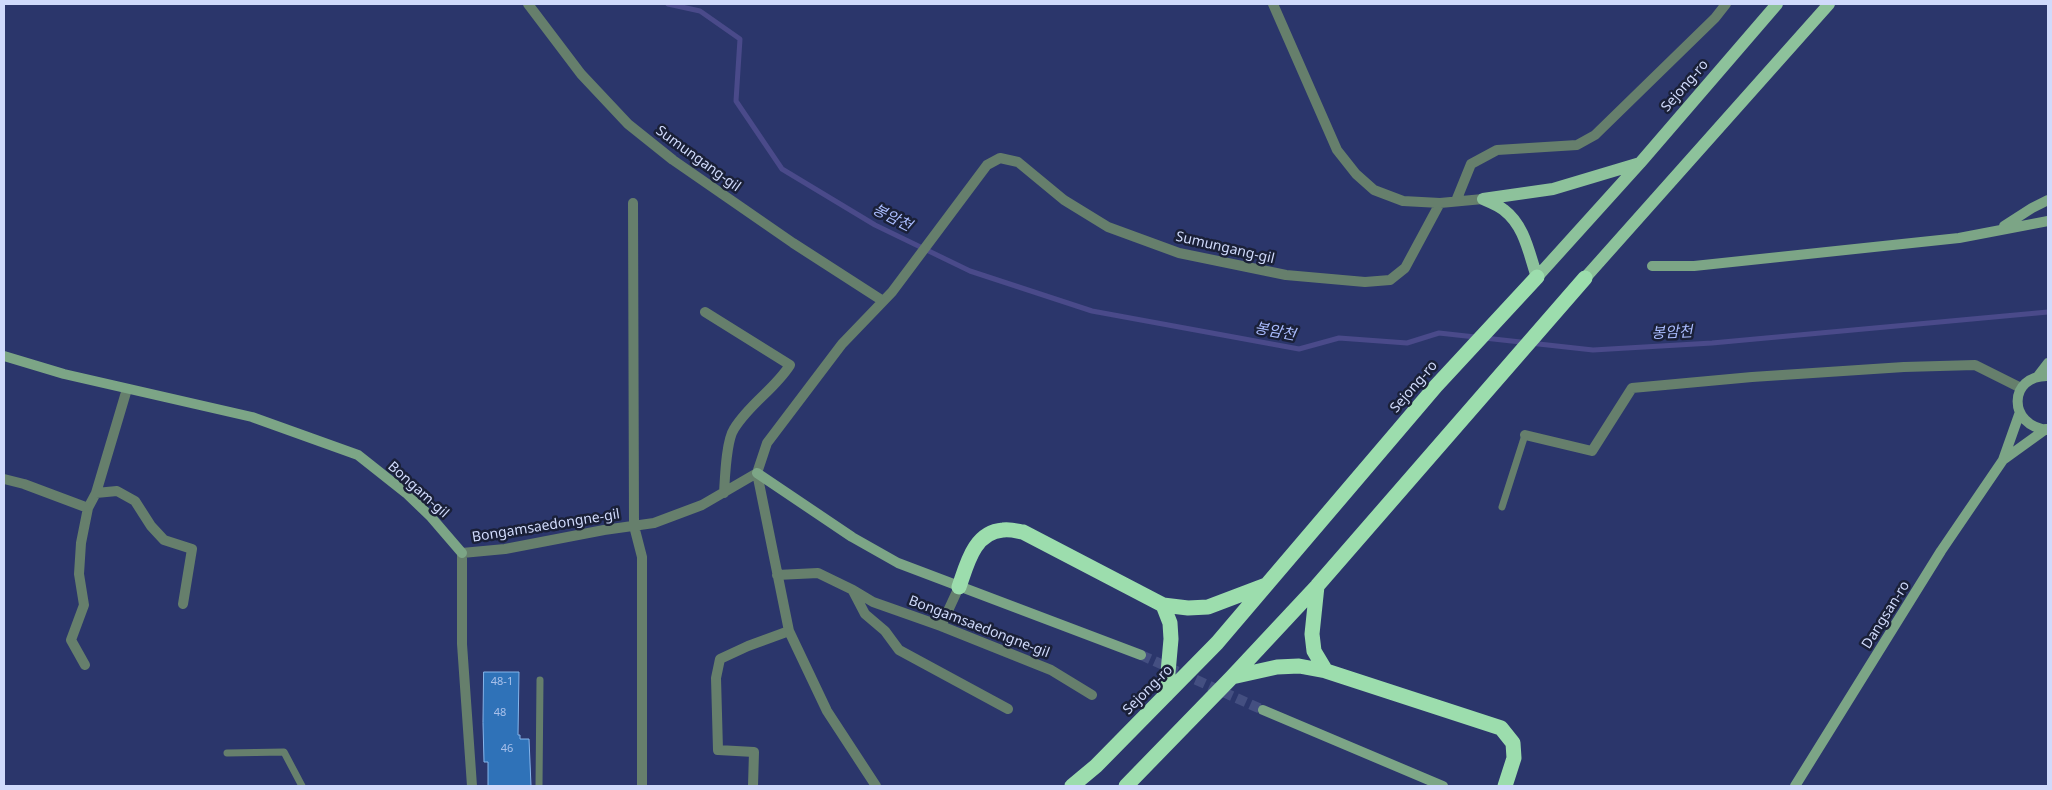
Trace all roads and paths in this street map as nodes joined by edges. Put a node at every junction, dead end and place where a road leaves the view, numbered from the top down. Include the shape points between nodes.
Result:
1 (528, 4) edge
2 (1273, 4) edge
3 (1726, 4) edge
4 (1777, 4) edge
5 (1829, 4) edge
6 (1640, 164) junction
7 (1483, 199) junction
8 (2048, 200) edge
9 (1456, 201) junction
10 (633, 203) dead end
11 (1440, 203) junction
12 (2048, 221) edge
13 (1999, 229) junction
14 (1652, 266) dead end
15 (1537, 277) junction
16 (1584, 278) joint
17 (883, 301) junction
18 (705, 312) dead end
19 (4, 356) edge
20 (2048, 363) edge
21 (2043, 376) edge
22 (2022, 388) junction
23 (127, 389) junction
24 (2020, 412) junction
25 (2047, 430) edge
26 (1525, 435) joint
27 (2003, 460) junction
28 (757, 473) junction
29 (4, 479) edge
30 (96, 492) junction
31 (724, 493) junction
32 (1502, 507) dead end
33 (88, 508) junction
34 (634, 526) junction
35 (462, 553) junction
36 (777, 575) junction
37 (1267, 584) junction
38 (1317, 586) junction
39 (959, 587) junction
40 (853, 590) junction
41 (183, 604) dead end
42 (1163, 605) junction
43 (941, 626) junction
44 (789, 631) junction
45 (1141, 655) tunnel mouth
46 (85, 665) dead end
47 (1326, 671) junction
48 (1232, 678) junction
49 (540, 680) dead end
50 (1092, 695) dead end
51 (1166, 695) junction
52 (1008, 709) dead end
53 (1263, 710) tunnel mouth
54 (226, 753) dead end
55 (302, 786) edge
56 (472, 786) edge
57 (539, 786) edge
58 (642, 786) edge
59 (753, 786) edge
60 (876, 786) edge
61 (1072, 786) edge
62 (1126, 786) edge
63 (1443, 786) edge
64 (1505, 786) edge
65 (1795, 786) edge

1 - 17 street, Sumungang-gil via 581,74 628,124 681,166
2 - 11 street via 1337,150 1356,174 1374,190 1403,201
3 - 9 street via 1595,135 1577,145 1497,150 1471,164
4 - 6 main road, Sejong-ro
5 - 16 main road
6 - 7 main road via 1553,189
6 - 15 main road, Sejong-ro
7 - 9 street
7 - 15 main road via 1504,210 1516,223
8 - 13 street
9 - 11 street
10 - 34 street
11 - 17 street, Sumungang-gil via 1405,268 1390,280 1365,282 1286,275 1179,253 1108,227 1064,200 1018,162 1000,158 987,165
12 - 13 street
13 - 14 street via 1959,238 1703,265
15 - 37 highway, Sejong-ro via 1436,386
16 - 38 highway
17 - 28 street via 842,344 767,443
18 - 31 street via 790,364 782,378 733,430 726,461
19 - 23 street, Bongam-gil
20 - 21 street
21 - 22 street via 2032,379
22 - 24 street via 2018,396
22 - 26 street via 1975,365 1838,371 1660,385 1632,388 1592,451
23 - 30 street
23 - 35 street, Bongam-gil via 252,417 358,455 406,493
24 - 25 street via 2031,426
24 - 27 street
25 - 27 street
26 - 32 lane
27 - 65 street, Dangsan-ro
28 - 31 street, Bongamsaedongne-gil
28 - 36 street
28 - 39 street via 852,537 898,563
29 - 33 street
30 - 33 street
30 - 41 street via 117,492 135,501 164,540 192,549
31 - 34 street, Bongamsaedongne-gil via 654,523
33 - 46 street via 79,574 84,605 71,640
34 - 35 street, Bongamsaedongne-gil via 505,550
34 - 58 street, Bongamsaedongne-gil via 642,557
35 - 56 street via 462,644
36 - 40 street, Bongamsaedongne-gil via 818,573
36 - 44 street
37 - 42 highway via 1208,607
37 - 51 highway, Sejong-ro via 1217,643
38 - 47 highway via 1312,634 1314,652
38 - 48 highway
39 - 42 highway via 972,550 985,537 1002,530 1023,532
39 - 43 street
39 - 45 street
40 - 43 street, Bongamsaedongne-gil via 873,602
40 - 52 street via 865,614 899,650
42 - 51 highway via 1170,623 1171,639
43 - 50 street, Bongamsaedongne-gil via 1051,670
44 - 59 street via 720,658 716,678 718,750 754,752
44 - 60 street via 827,711
47 - 48 highway via 1299,666 1277,667
47 - 64 highway via 1501,728 1513,743 1514,758
48 - 62 highway
49 - 57 lane
51 - 61 highway, Sejong-ro
53 - 63 street
54 - 55 lane via 284,752

